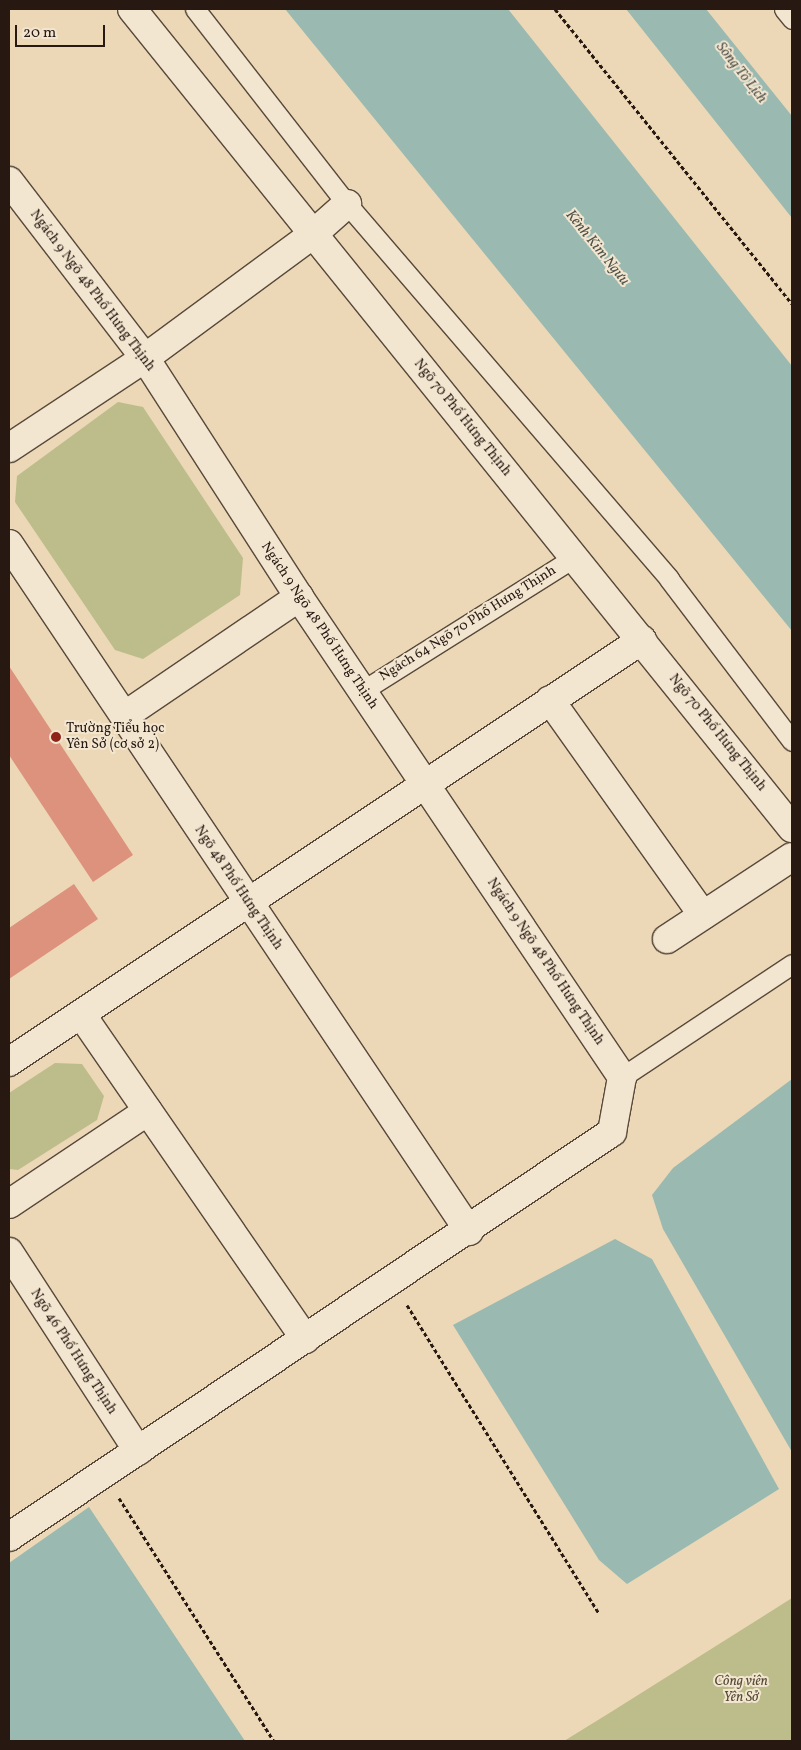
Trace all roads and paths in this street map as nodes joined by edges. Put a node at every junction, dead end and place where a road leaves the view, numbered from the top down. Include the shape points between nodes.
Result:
1 (132, 9) edge
2 (195, 9) edge
3 (555, 9) edge
4 (784, 9) edge
5 (792, 19) edge
6 (9, 181) edge
7 (347, 204) junction
8 (312, 235) junction
9 (792, 304) edge
10 (145, 358) junction
11 (9, 448) edge
12 (9, 544) edge
13 (575, 557) junction
14 (299, 598) junction
15 (642, 640) junction
16 (362, 691) junction
17 (550, 700) junction
18 (124, 716) junction
19 (792, 741) edge
20 (424, 783) junction
21 (792, 828) edge
22 (792, 857) edge
23 (247, 902) junction
24 (703, 915) junction
25 (667, 939) dead end
26 (792, 964) edge
27 (81, 1014) junction
28 (9, 1062) edge
29 (622, 1077) junction
30 (148, 1112) junction
31 (9, 1204) edge
32 (469, 1231) junction
33 (9, 1252) edge
34 (392, 1281) junction
35 (305, 1339) junction
36 (138, 1451) junction
37 (104, 1474) junction
38 (9, 1538) edge
39 (598, 1612) dead end
40 (274, 1741) edge

1 - 8 street, Ngõ 70 Phố Hưng Thịnh
2 - 7 lane
3 - 9 path
4 - 5 lane
6 - 10 street, Ngách 9 Ngõ 48 Phố Hưng Thịnh
7 - 8 street
7 - 19 lane via 669,579
8 - 10 street
8 - 13 street, Ngõ 70 Phố Hưng Thịnh
10 - 11 street
10 - 14 street, Ngách 9 Ngõ 48 Phố Hưng Thịnh
12 - 18 street, Ngõ 48 Phố Hưng Thịnh
13 - 15 street, Ngõ 70 Phố Hưng Thịnh
13 - 16 lane, Ngách 64 Ngõ 70 Phố Hưng Thịnh
14 - 16 street, Ngách 9 Ngõ 48 Phố Hưng Thịnh
14 - 18 street
15 - 17 street
15 - 21 street, Ngõ 70 Phố Hưng Thịnh
16 - 20 street, Ngách 9 Ngõ 48 Phố Hưng Thịnh
17 - 20 street
17 - 24 street
18 - 23 street, Ngõ 48 Phố Hưng Thịnh
20 - 23 street
20 - 29 street, Ngách 9 Ngõ 48 Phố Hưng Thịnh
22 - 24 street
23 - 27 street
23 - 32 street, Ngõ 48 Phố Hưng Thịnh
24 - 25 street
26 - 29 lane
27 - 28 street
27 - 30 street
29 - 32 street via 612,1132
30 - 31 street
30 - 35 street
32 - 34 street
33 - 36 street, Ngõ 46 Phố Hưng Thịnh
34 - 35 street
34 - 39 path
35 - 36 street
36 - 37 street
37 - 38 street
37 - 40 path

